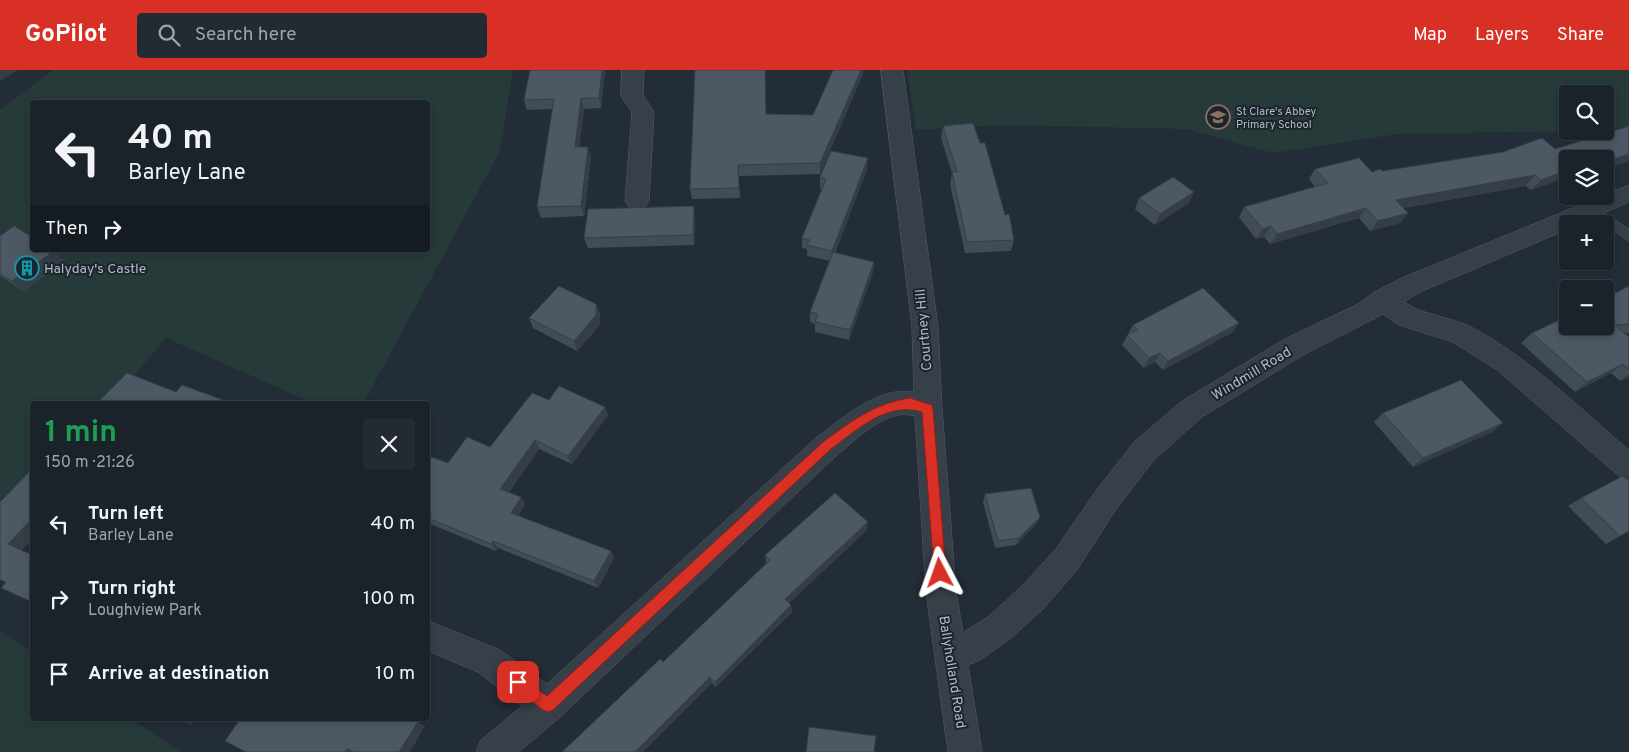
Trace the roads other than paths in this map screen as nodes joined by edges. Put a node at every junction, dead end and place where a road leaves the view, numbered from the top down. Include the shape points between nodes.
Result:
1 (633, 70) edge
2 (892, 70) edge
3 (1629, 193) edge
4 (637, 201) dead end
5 (1588, 208) junction
6 (1629, 236) edge
7 (1382, 300) junction
8 (928, 409) junction
9 (1629, 467) edge
10 (941, 592) joint
11 (430, 637) edge
12 (948, 650) junction
13 (548, 705) junction
14 (493, 752) edge
15 (965, 752) edge

1 - 4 street via 632,96 643,112
2 - 8 street, Courtney Hill via 925,327
3 - 5 street, Windmill Road
5 - 6 lane
5 - 7 street, Windmill Road
7 - 9 street via 1408,318 1461,334 1506,362
7 - 12 street, Windmill Road via 1367,312 1294,347 1192,409 1144,451 1066,560 1032,598 1000,627 968,649
8 - 10 street, Courtney Hill
8 - 13 street via 910,403 894,405 865,417 827,446
10 - 12 street, Ballyholland Road
11 - 13 street via 489,662
12 - 15 street, Ballyholland Road
13 - 14 street

